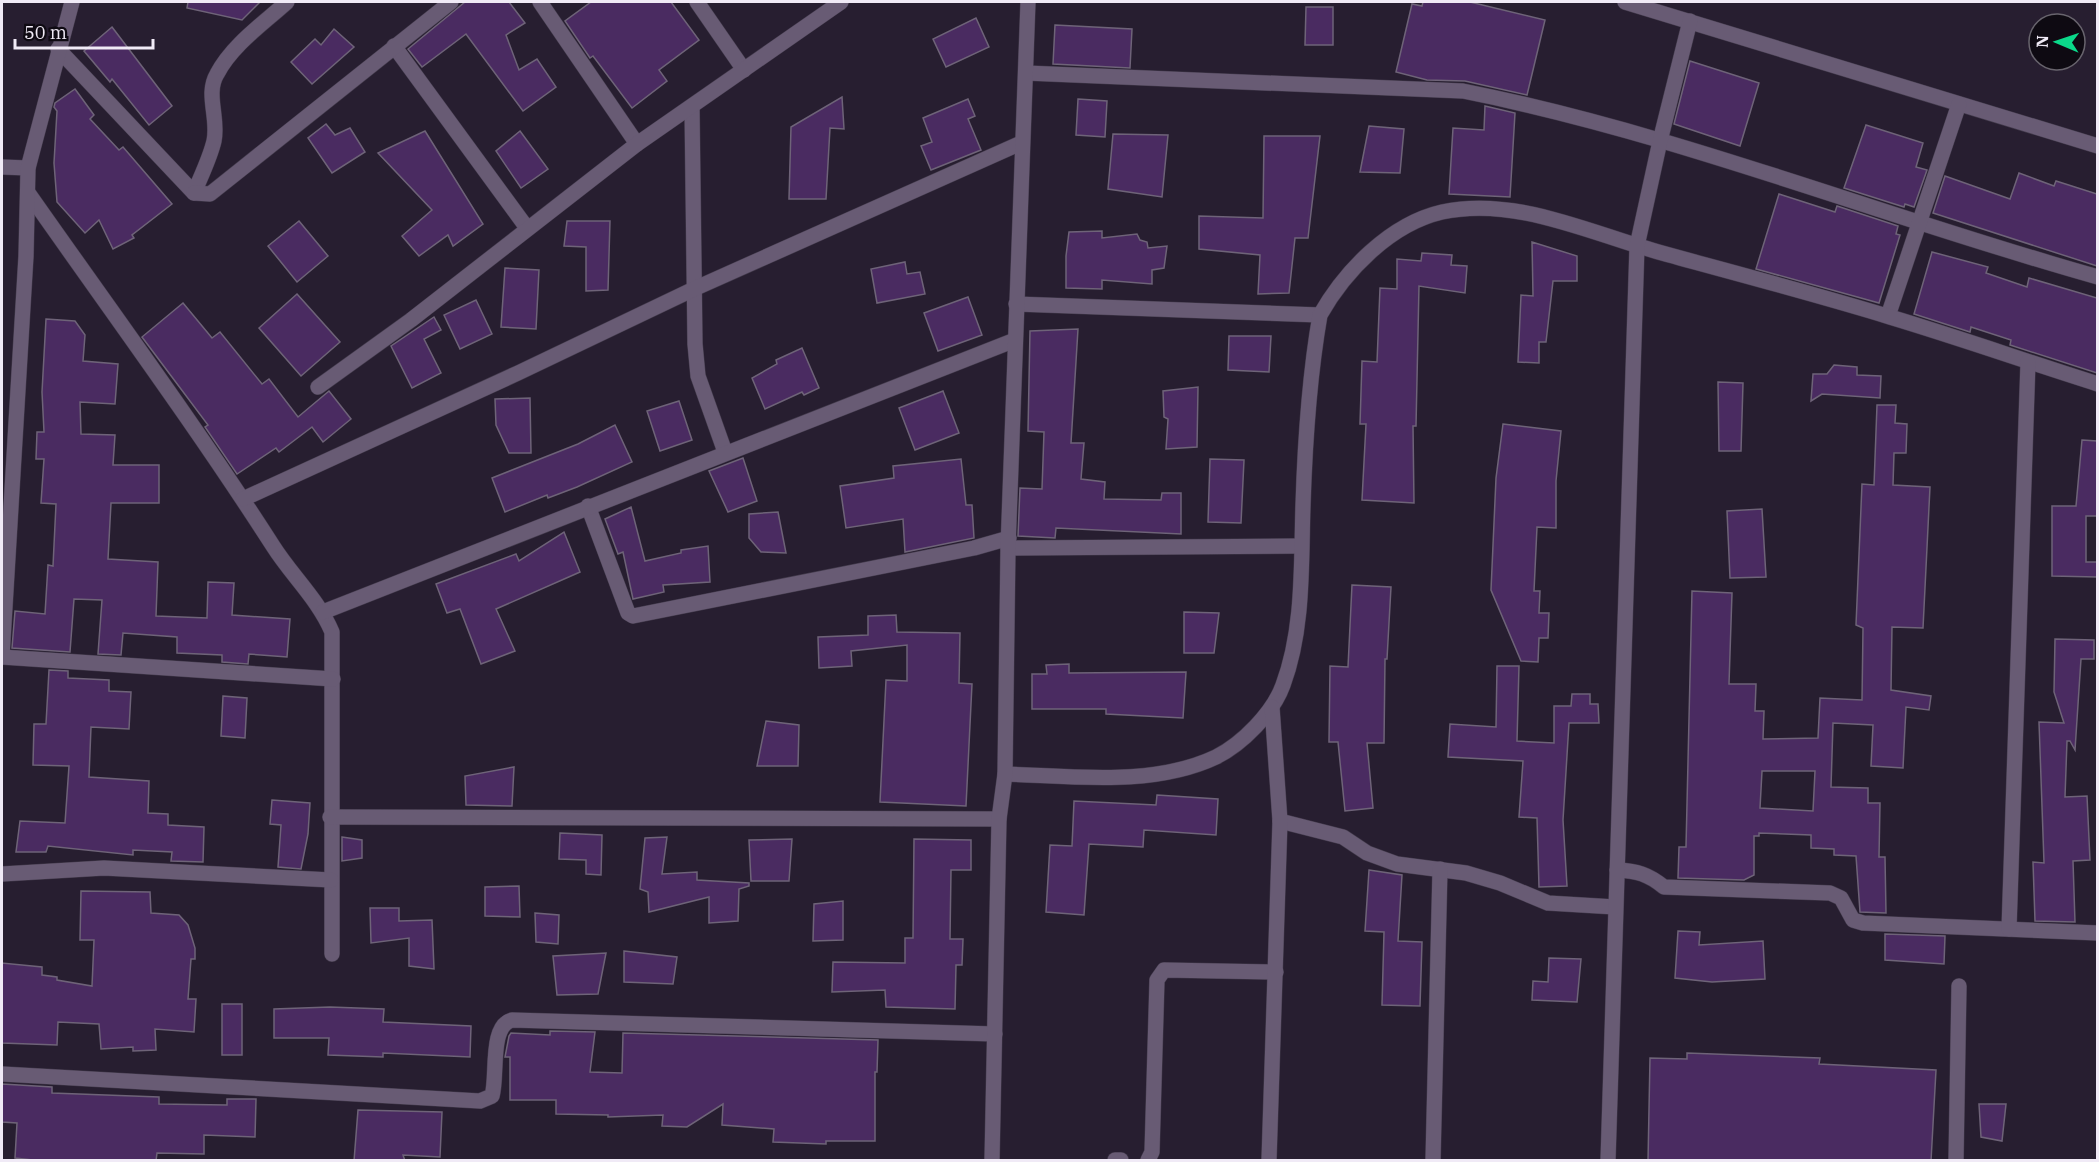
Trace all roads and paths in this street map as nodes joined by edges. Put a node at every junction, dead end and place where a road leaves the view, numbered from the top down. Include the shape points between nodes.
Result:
1 (72, 2) edge
2 (287, 2) edge
3 (451, 2) edge
4 (540, 2) edge
5 (697, 2) edge
6 (841, 2) edge
7 (1028, 2) edge
8 (1625, 2) edge
9 (1690, 21) junction
10 (394, 46) junction
11 (58, 49) junction
12 (744, 70) junction
13 (1026, 73) junction
14 (1959, 104) junction
15 (692, 107) junction
16 (1660, 141) junction
17 (1021, 143) junction
18 (637, 144) junction
19 (2097, 146) edge
20 (2, 167) edge
21 (28, 168) junction
22 (194, 193) junction
23 (29, 194) junction
24 (1919, 222) junction
25 (527, 228) junction
26 (1637, 246) junction
27 (2097, 276) edge
28 (696, 288) junction
29 (1016, 304) junction
30 (1320, 315) junction
31 (1888, 316) junction
32 (1015, 340) junction
33 (2028, 362) junction
34 (2097, 384) edge
35 (318, 387) dead end
36 (7, 447) edge
37 (725, 452) junction
38 (243, 499) junction
39 (588, 506) junction
40 (1008, 543) junction
41 (1301, 546) junction
42 (323, 612) junction
43 (2, 657) edge
44 (333, 679) junction
45 (1272, 707) junction
46 (1005, 774) junction
47 (330, 817) junction
48 (999, 819) junction
49 (1280, 821) junction
50 (1440, 869) junction
51 (1617, 870) junction
52 (2, 874) edge
53 (331, 879) junction
54 (1615, 907) junction
55 (2009, 929) junction
56 (2097, 933) edge
57 (332, 954) dead end
58 (1276, 972) junction
59 (1959, 986) dead end
60 (995, 1034) junction
61 (2, 1074) edge
62 (992, 1161) edge
63 (1115, 1161) edge
64 (1121, 1161) edge
65 (1148, 1161) edge
66 (1269, 1161) edge
67 (1433, 1161) edge
68 (1608, 1161) edge
69 (1956, 1161) edge

1 - 11 street
2 - 22 street via 235,50 216,75 211,95 216,117 214,141
3 - 10 street
4 - 18 street
5 - 12 street
6 - 12 street
7 - 13 street
8 - 9 street
9 - 14 street
9 - 16 street
10 - 22 street via 210,194
10 - 25 street
11 - 21 street
11 - 22 street
12 - 15 street
13 - 16 street via 1463,91
13 - 17 street
14 - 19 street
14 - 24 street
15 - 18 street
15 - 28 street
16 - 24 street
16 - 26 street
17 - 28 street
17 - 29 street
18 - 25 street
20 - 21 street
21 - 23 street
23 - 36 street
23 - 38 street
24 - 27 street
24 - 31 street
25 - 35 street
26 - 30 street via 1547,218 1493,207 1441,213 1404,227 1360,261
26 - 31 street
26 - 51 street
28 - 37 street via 698,376
28 - 38 street
29 - 30 street
29 - 32 street
30 - 41 street via 1305,438
31 - 33 street
32 - 37 street
32 - 40 street
33 - 34 street
33 - 55 street
36 - 43 street
37 - 39 street
38 - 42 street via 284,563
39 - 40 street via 628,613 633,616
39 - 42 street
40 - 41 street
40 - 46 street
41 - 45 street via 1295,635 1283,686
42 - 44 street via 332,632
43 - 44 street
44 - 47 street
45 - 46 street via 1244,736 1217,756 1189,766 1118,776
45 - 49 street
46 - 48 street
47 - 48 street
47 - 53 street
48 - 60 street
49 - 50 street via 1343,837 1367,853 1397,864
49 - 58 street
50 - 54 street via 1500,882 1548,903
50 - 67 street
51 - 54 street
51 - 55 street via 1650,876 1664,887 1836,894 1846,903 1853,920 1863,923
52 - 53 street via 114,869
53 - 57 street
54 - 68 street
55 - 56 street
58 - 65 street via 1182,968 1164,970 1157,980 1152,1152
58 - 66 street
59 - 69 street
60 - 61 street via 512,1020 498,1032 492,1096 480,1101
60 - 62 street
63 - 64 street

